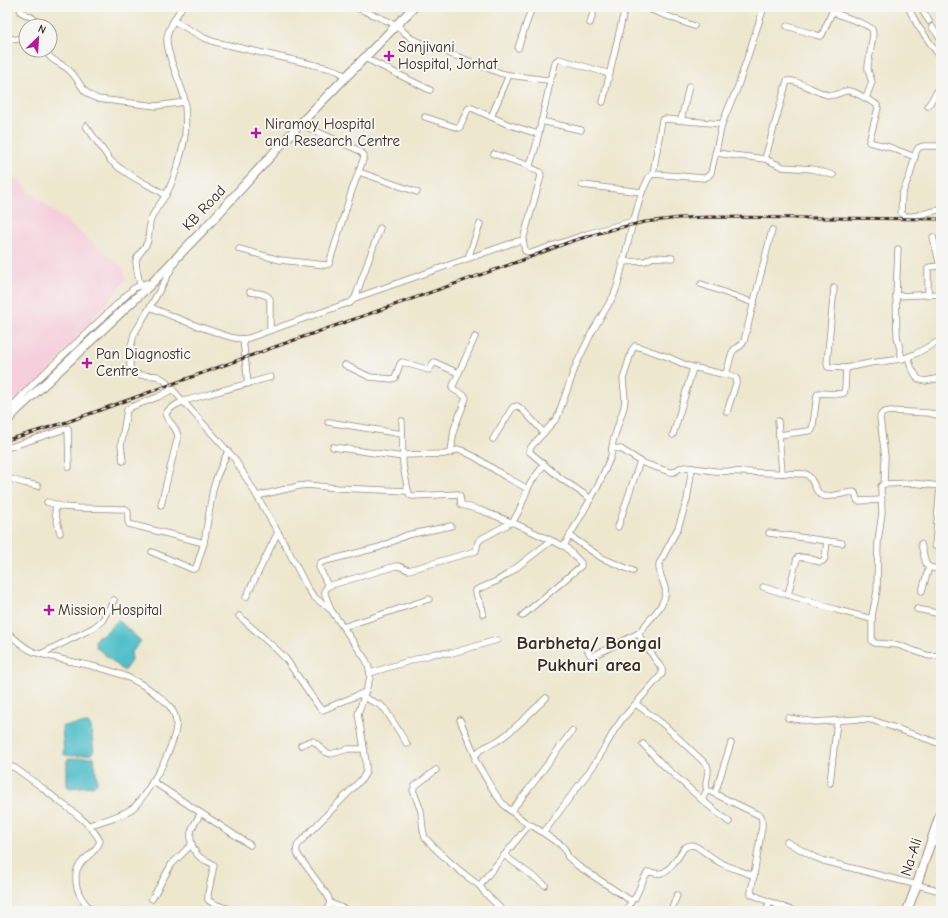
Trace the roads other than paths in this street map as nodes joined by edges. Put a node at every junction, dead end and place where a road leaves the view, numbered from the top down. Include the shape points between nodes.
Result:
1 (20, 7) edge
2 (182, 7) edge
3 (355, 7) edge
4 (414, 7) edge
5 (532, 7) edge
6 (594, 7) edge
7 (625, 7) edge
8 (644, 7) edge
9 (764, 7) edge
10 (908, 7) edge
11 (920, 7) edge
12 (832, 10) edge
13 (32, 18) edge
14 (174, 21) junction
15 (590, 23) dead end
16 (397, 25) junction
17 (694, 26) dead end
18 (787, 26) dead end
19 (7, 37) edge
20 (18, 39) edge
21 (941, 39) edge
22 (518, 48) dead end
23 (51, 58) edge
24 (365, 58) junction
25 (941, 58) edge
26 (610, 74) junction
27 (508, 75) junction
28 (347, 77) junction
29 (551, 78) junction
30 (941, 85) edge
31 (689, 86) dead end
32 (430, 90) dead end
33 (866, 98) junction
34 (185, 102) junction
35 (603, 102) dead end
36 (928, 106) dead end
37 (425, 117) dead end
38 (491, 117) junction
39 (681, 120) junction
40 (541, 121) junction
41 (300, 124) junction
42 (722, 124) junction
43 (86, 126) dead end
44 (581, 130) dead end
45 (538, 134) junction
46 (941, 146) edge
47 (715, 152) junction
48 (494, 154) dead end
49 (914, 157) junction
50 (765, 159) junction
51 (530, 166) junction
52 (358, 172) junction
53 (653, 174) junction
54 (833, 175) dead end
55 (582, 185) dead end
56 (417, 192) dead end
57 (642, 192) junction
58 (166, 195) junction
59 (941, 210) edge
60 (633, 220) junction
61 (480, 224) dead end
62 (380, 228) dead end
63 (772, 230) dead end
64 (933, 237) dead end
65 (523, 240) junction
66 (239, 249) dead end
67 (898, 249) dead end
68 (181, 252) junction
69 (468, 258) junction
70 (672, 258) dead end
71 (622, 262) junction
72 (151, 284) junction
73 (701, 284) dead end
74 (140, 285) junction
75 (834, 288) dead end
76 (250, 292) dead end
77 (928, 294) junction
78 (941, 294) edge
79 (896, 296) junction
80 (355, 298) junction
81 (754, 303) junction
82 (150, 307) junction
83 (270, 330) junction
84 (475, 337) dead end
85 (243, 339) junction
86 (941, 340) edge
87 (905, 358) junction
88 (344, 365) dead end
89 (693, 368) junction
90 (846, 368) junction
91 (458, 373) junction
92 (725, 374) junction
93 (271, 377) dead end
94 (941, 378) edge
95 (248, 384) junction
96 (173, 389) junction
97 (184, 401) junction
98 (7, 412) edge
99 (726, 412) dead end
100 (941, 416) edge
101 (7, 421) edge
102 (402, 421) dead end
103 (778, 421) dead end
104 (328, 422) dead end
105 (544, 433) junction
106 (402, 434) junction
107 (673, 435) dead end
108 (779, 435) junction
109 (493, 439) dead end
110 (332, 447) dead end
111 (7, 448) edge
112 (612, 448) junction
113 (228, 451) junction
114 (451, 453) junction
115 (402, 456) junction
116 (123, 461) dead end
117 (640, 461) junction
118 (544, 465) junction
119 (69, 467) dead end
120 (692, 468) junction
121 (782, 473) junction
122 (7, 478) edge
123 (884, 484) junction
124 (38, 486) dead end
125 (940, 486) edge
126 (528, 489) junction
127 (408, 491) junction
128 (257, 496) junction
129 (591, 499) junction
130 (882, 500) junction
131 (47, 502) dead end
132 (56, 505) junction
133 (161, 505) dead end
134 (512, 522) junction
135 (451, 526) dead end
136 (618, 527) dead end
137 (278, 532) junction
138 (60, 533) dead end
139 (770, 533) dead end
140 (570, 536) junction
141 (551, 541) junction
142 (827, 541) junction
143 (204, 543) junction
144 (842, 543) dead end
145 (921, 544) dead end
146 (564, 545) junction
147 (935, 546) dead end
148 (152, 552) dead end
149 (929, 567) junction
150 (941, 570) edge
151 (633, 571) dead end
152 (328, 586) junction
153 (763, 587) dead end
154 (922, 591) dead end
155 (788, 595) junction
156 (246, 597) dead end
157 (429, 599) dead end
158 (114, 600) dead end
159 (917, 609) dead end
160 (331, 610) junction
161 (483, 614) dead end
162 (941, 614) edge
163 (239, 616) dead end
164 (522, 616) dead end
165 (872, 619) junction
166 (343, 628) junction
167 (7, 632) edge
168 (639, 633) junction
169 (497, 640) dead end
170 (584, 643) dead end
171 (40, 654) junction
172 (941, 655) edge
173 (370, 673) junction
174 (364, 695) junction
175 (546, 698) dead end
176 (636, 704) junction
177 (788, 718) dead end
178 (460, 720) dead end
179 (837, 721) junction
180 (572, 732) dead end
181 (731, 743) dead end
182 (407, 744) dead end
183 (643, 744) dead end
184 (941, 744) edge
185 (301, 745) dead end
186 (364, 746) junction
187 (475, 755) junction
188 (7, 765) edge
189 (436, 770) dead end
190 (152, 781) junction
191 (830, 783) dead end
192 (707, 790) junction
193 (715, 794) junction
194 (702, 800) junction
195 (511, 811) junction
196 (941, 811) edge
197 (201, 813) junction
198 (729, 822) dead end
199 (939, 823) edge
200 (529, 824) junction
201 (89, 825) junction
202 (544, 832) junction
203 (931, 841) junction
204 (787, 842) dead end
205 (192, 844) junction
206 (941, 844) edge
207 (250, 845) dead end
208 (504, 855) junction
209 (754, 876) junction
210 (917, 884) junction
211 (545, 885) dead end
212 (480, 886) junction
213 (941, 891) edge
214 (678, 896) dead end
215 (152, 899) dead end
216 (632, 900) junction
217 (770, 902) junction
218 (330, 903) junction
219 (92, 911) edge
220 (236, 911) edge
221 (326, 911) edge
222 (349, 911) edge
223 (503, 911) edge
224 (626, 911) edge
225 (671, 911) edge
226 (766, 911) edge
227 (794, 911) edge
228 (907, 911) edge

1 - 13 street via 20,12
2 - 14 street
3 - 16 street
4 - 16 main road, KB Road
5 - 22 street
6 - 15 street
7 - 26 street
8 - 17 street
9 - 42 street via 737,89
10 - 25 street
11 - 21 street
12 - 18 street via 820,36
12 - 33 street via 872,29 868,66 872,82
14 - 28 street via 215,42 332,69
14 - 34 street via 167,42
16 - 24 main road, KB Road
16 - 27 street via 412,39
19 - 20 street
23 - 34 street via 71,72 85,92 93,98 156,106
24 - 28 main road, KB Road
24 - 32 street
26 - 29 street via 559,59 555,63
26 - 35 street
27 - 29 street via 547,80
27 - 38 street
28 - 41 main road, KB Road
29 - 40 street
30 - 36 street
31 - 39 street
33 - 49 street via 877,104 878,108 869,142
33 - 50 street via 849,90 829,95 797,82 787,81
34 - 58 street via 184,143
37 - 38 street via 458,128 470,108
38 - 45 street
39 - 42 street
39 - 53 street via 662,120
40 - 44 street
40 - 45 street
41 - 52 street via 362,153 364,157
41 - 68 main road, KB Road
42 - 47 street
43 - 58 street via 110,160 119,168
45 - 51 street
46 - 49 street via 922,146
47 - 50 street
47 - 53 street via 707,177
48 - 51 street
49 - 59 street via 902,194 900,213 906,217
50 - 54 street via 784,167 812,169
51 - 65 street via 542,176
52 - 56 street
52 - 66 street via 329,264 280,260
53 - 57 street
55 - 57 street
57 - 60 street
58 - 74 street via 152,218 147,242 136,259
60 - 65 street via 531,253 526,250
60 - 71 street
61 - 69 street
62 - 80 street
63 - 81 street
64 - 77 street via 940,266 928,268
65 - 69 street
67 - 79 street
68 - 72 main road, KB Road
68 - 82 street
69 - 80 street
70 - 71 street via 653,257 645,261
71 - 105 street via 614,295 576,365 557,418
72 - 74 street
72 - 101 main road, KB Road
73 - 81 street
74 - 98 street via 35,382
75 - 90 street via 828,366
76 - 83 street via 270,297
77 - 78 street
77 - 79 street
79 - 87 street via 897,336
80 - 83 street via 350,303
81 - 92 street via 743,344 734,350
82 - 85 street via 192,324
82 - 96 street via 134,334 130,368 140,375 161,377
83 - 85 street
84 - 91 street
85 - 95 street
86 - 87 street
87 - 90 street
87 - 94 street via 918,379 925,381
88 - 91 street via 370,377 391,379 396,376 402,362 429,370 434,362
89 - 92 street
89 - 107 street
89 - 112 street via 635,346 623,379 624,407
90 - 108 street via 844,393 816,395 812,430
91 - 114 street via 452,388 466,399 454,426
92 - 99 street via 735,377 736,380
93 - 95 street
95 - 97 street
96 - 97 street
96 - 116 street via 127,410 121,445
97 - 113 street
97 - 133 street via 172,406 166,415 178,436
100 - 123 street via 890,411 882,413 880,418 885,457
102 - 106 street
103 - 108 street
104 - 106 street
105 - 109 street via 525,413 514,406
105 - 118 street via 529,451
106 - 115 street
108 - 121 street
110 - 115 street
111 - 119 street via 68,428
112 - 117 street via 621,449
112 - 129 street via 604,475
113 - 128 street
113 - 143 street via 213,490
114 - 115 street
114 - 126 street via 457,450 465,451
115 - 127 street
117 - 120 street via 670,472 682,467
117 - 136 street
118 - 126 street
118 - 129 street
120 - 121 street
120 - 168 street via 687,500 678,528 658,566 666,590 664,598
121 - 130 street via 808,475 821,496 854,492 858,501
122 - 124 street
123 - 125 street
123 - 130 street via 881,490
125 - 147 street
126 - 134 street
127 - 128 street via 307,485
127 - 134 street via 412,496 458,494 462,505
128 - 137 street
129 - 140 street
130 - 165 street via 877,591
131 - 132 street
132 - 138 street
132 - 143 street via 126,509 129,524
134 - 141 street
134 - 152 street via 481,538 476,551 409,570 396,566
135 - 152 street via 407,534 380,547 322,562 319,567
137 - 156 street
137 - 160 street via 307,587 314,597
139 - 142 street
140 - 146 street
140 - 151 street via 602,558
141 - 146 street
141 - 161 street via 508,574 476,590 475,594
142 - 144 street
142 - 155 street via 823,561 802,556 797,558
143 - 148 street via 197,567 194,569
145 - 149 street via 925,563
146 - 164 street via 581,566
149 - 150 street
149 - 154 street
152 - 160 street via 325,594
153 - 155 street
155 - 165 street
157 - 166 street
158 - 171 street via 102,621 93,628
159 - 162 street
160 - 166 street
163 - 174 street via 290,664 321,709
165 - 172 street via 872,640 875,644 898,645 930,656
166 - 173 street via 366,660
167 - 171 street via 29,650
168 - 170 street via 593,656
168 - 176 street via 663,672
169 - 173 street via 452,653 436,653
171 - 190 street via 123,675 139,682 168,704 176,716 177,723 164,761
173 - 174 street
174 - 182 street via 385,709
174 - 186 street via 358,714
175 - 187 street via 512,731
176 - 192 street via 663,724 707,765
176 - 202 street via 615,729 594,765
177 - 179 street via 815,722
178 - 187 street
179 - 184 street via 872,720
179 - 191 street
180 - 195 street
181 - 193 street
183 - 194 street
185 - 186 street via 313,741 331,754
186 - 218 street via 366,772 362,779 296,846 298,855 328,896
187 - 195 street via 475,760 494,791
188 - 201 street via 22,772
189 - 212 street via 413,790 425,838 448,861
190 - 197 street
190 - 201 street via 133,808
192 - 193 street
192 - 194 street
193 - 209 street via 761,816 762,827
194 - 198 street
195 - 200 street
196 - 199 main road, Na-Ali
197 - 205 street via 192,829
197 - 207 street
199 - 203 main road, Na-Ali
200 - 202 street
200 - 208 street
201 - 219 street via 100,841 96,849 77,868 76,885 81,898
202 - 216 street via 561,845 568,857 578,866
203 - 206 street
203 - 210 main road, Na-Ali
204 - 210 street via 824,861
205 - 215 street via 171,865
205 - 220 street via 195,852 214,866 208,900
208 - 211 street
208 - 212 street
209 - 216 street via 718,862 696,846 690,845 684,848 665,872 648,872
209 - 217 street via 751,894
210 - 213 street
210 - 228 main road, Na-Ali
212 - 223 street
214 - 225 street
216 - 224 street
217 - 226 street
217 - 227 street
218 - 221 street
218 - 222 street

